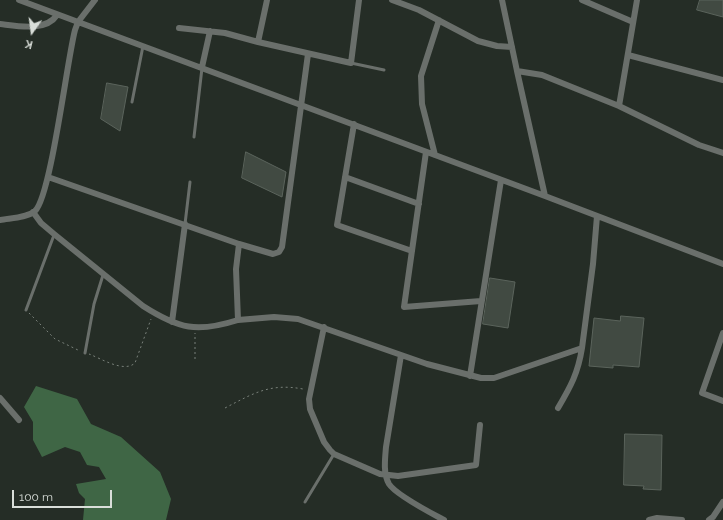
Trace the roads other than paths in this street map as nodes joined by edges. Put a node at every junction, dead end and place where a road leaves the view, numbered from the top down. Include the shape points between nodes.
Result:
1 (20, 0) edge
2 (95, 0) edge
3 (267, 0) edge
4 (359, 0) edge
5 (392, 0) edge
6 (502, 0) edge
7 (582, 0) edge
8 (637, 0) edge
9 (57, 15) junction
10 (440, 20) junction
11 (78, 22) junction
12 (633, 22) junction
13 (0, 24) edge
14 (179, 28) dead end
15 (210, 31) junction
16 (258, 42) junction
17 (143, 46) junction
18 (512, 47) junction
19 (308, 54) junction
20 (628, 55) junction
21 (351, 64) junction
22 (202, 68) junction
23 (384, 70) dead end
24 (517, 71) junction
25 (723, 80) edge
26 (132, 102) dead end
27 (301, 104) junction
28 (619, 106) junction
29 (354, 124) junction
30 (194, 137) dead end
31 (426, 152) junction
32 (723, 153) edge
33 (435, 155) junction
34 (48, 177) junction
35 (345, 177) junction
36 (501, 180) junction
37 (190, 182) dead end
38 (545, 196) junction
39 (419, 204) junction
40 (33, 212) junction
41 (596, 216) junction
42 (0, 220) edge
43 (185, 224) junction
44 (54, 234) junction
45 (239, 244) junction
46 (412, 251) junction
47 (723, 264) edge
48 (104, 275) junction
49 (481, 301) junction
50 (26, 310) road end
51 (238, 320) junction
52 (172, 322) junction
53 (324, 327) junction
54 (723, 334) edge
55 (582, 348) junction
56 (85, 353) road end
57 (400, 355) junction
58 (470, 376) junction
59 (0, 398) edge
60 (723, 401) edge
61 (558, 408) dead end
62 (19, 420) dead end
63 (480, 425) dead end
64 (334, 454) junction
65 (386, 476) junction
66 (305, 502) dead end
67 (723, 502) edge
68 (444, 520) edge
69 (647, 520) edge
70 (682, 520) edge
71 (709, 520) edge

1 - 9 street
2 - 11 street
3 - 16 street
4 - 21 street
5 - 10 street
6 - 18 street
7 - 12 street
8 - 12 street
9 - 11 street
9 - 13 street via 45,24
10 - 18 street via 478,41
10 - 33 street via 421,76 422,104
11 - 17 street
11 - 34 street
12 - 20 street
14 - 15 street
15 - 16 street
15 - 22 street
16 - 19 street
17 - 22 street
17 - 26 lane
18 - 24 street
19 - 21 street
19 - 27 street
20 - 25 street
20 - 28 street
21 - 23 lane
22 - 27 street
22 - 30 lane
24 - 28 street via 542,75
24 - 38 street
27 - 29 street
27 - 45 street via 281,250 276,254 270,254
28 - 32 street via 699,145
29 - 31 street
29 - 35 street
31 - 33 street
31 - 39 street
33 - 36 street
34 - 40 street via 39,206
34 - 43 street
35 - 39 street
35 - 46 street via 337,225
36 - 38 street
36 - 49 street
37 - 43 lane
38 - 41 street
39 - 46 street
40 - 42 street
40 - 44 street
41 - 47 street
41 - 55 street via 593,264
43 - 45 street
43 - 52 street
44 - 48 street
44 - 50 lane
45 - 51 street via 236,269
46 - 49 street via 404,307
48 - 52 street via 153,313
48 - 56 lane via 94,304
49 - 58 street
51 - 52 street via 196,328
51 - 53 street via 285,317
53 - 57 street
53 - 64 street via 310,391 310,409 324,442
54 - 60 street via 702,392
55 - 58 street via 494,378
55 - 61 street via 574,381
57 - 58 street
57 - 65 street via 386,447
59 - 62 street
63 - 65 street via 476,465
64 - 65 street
64 - 66 lane
65 - 68 street via 395,491
67 - 71 street
69 - 70 street

